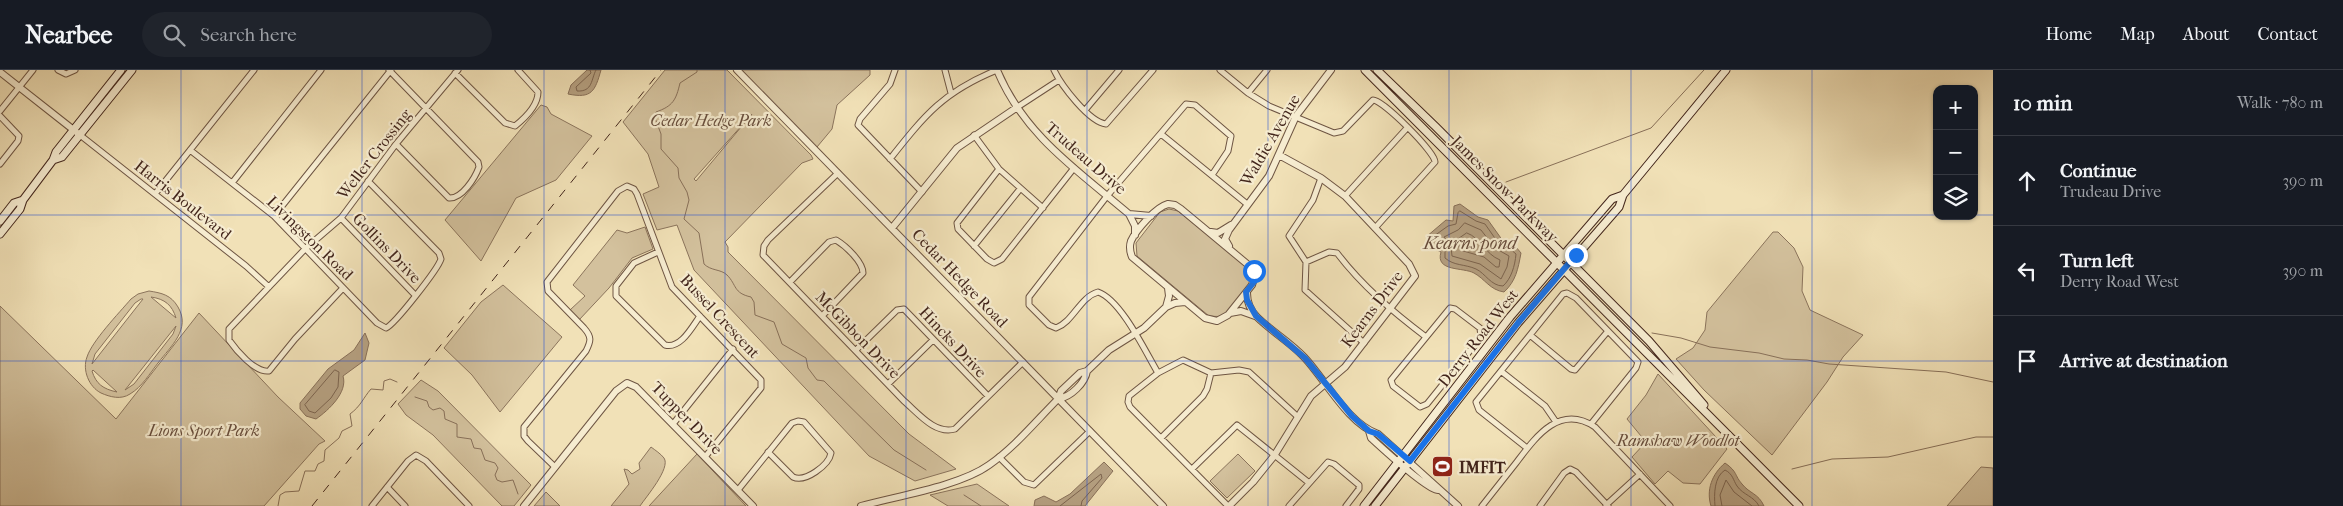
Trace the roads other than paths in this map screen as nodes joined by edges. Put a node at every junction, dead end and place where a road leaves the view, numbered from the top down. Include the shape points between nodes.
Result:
1 (33, 70) edge
2 (58, 70) edge
3 (75, 70) edge
4 (120, 70) edge
5 (132, 70) edge
6 (254, 70) edge
7 (321, 70) edge
8 (390, 70) edge
9 (518, 70) edge
10 (737, 70) edge
11 (895, 70) edge
12 (945, 70) edge
13 (997, 70) edge
14 (1054, 70) edge
15 (1153, 70) edge
16 (1220, 70) edge
17 (1267, 70) edge
18 (1331, 70) edge
19 (1365, 70) edge
20 (1376, 70) edge
21 (1726, 70) edge
22 (1116, 71) edge
23 (0, 72) edge
24 (456, 72) edge
25 (1059, 80) junction
26 (18, 87) junction
27 (951, 93) junction
28 (1248, 93) junction
29 (426, 108) junction
30 (1016, 108) junction
31 (1086, 109) junction
32 (0, 112) edge
33 (0, 116) edge
34 (1296, 116) junction
35 (1407, 128) junction
36 (72, 129) junction
37 (1161, 134) junction
38 (80, 135) junction
39 (974, 135) junction
40 (396, 144) junction
41 (190, 150) junction
42 (1279, 154) junction
43 (890, 159) junction
44 (54, 160) junction
45 (0, 164) edge
46 (1074, 168) junction
47 (999, 169) junction
48 (838, 173) junction
49 (1212, 175) junction
50 (1322, 178) junction
51 (368, 181) junction
52 (232, 183) junction
53 (1020, 189) junction
54 (922, 192) junction
55 (155, 194) junction
56 (1623, 195) junction
57 (1107, 196) junction
58 (1345, 196) junction
59 (23, 200) junction
60 (1247, 204) junction
61 (1043, 208) junction
62 (1129, 214) junction
63 (274, 216) junction
64 (1150, 216) junction
65 (341, 218) junction
66 (0, 221) edge
67 (1232, 224) junction
68 (892, 228) junction
69 (1375, 228) junction
70 (1210, 232) junction
71 (0, 234) edge
72 (1135, 235) junction
73 (974, 246) junction
74 (1229, 247) junction
75 (305, 249) junction
76 (658, 252) junction
77 (1563, 254) junction
78 (1557, 261) junction
79 (1570, 261) junction
80 (1306, 262) junction
81 (1564, 268) junction
82 (790, 282) junction
83 (268, 287) junction
84 (343, 288) junction
85 (1168, 288) junction
86 (1246, 292) junction
87 (416, 295) junction
88 (1185, 302) junction
89 (1166, 307) junction
90 (1391, 310) junction
91 (1230, 312) junction
92 (823, 315) junction
93 (700, 316) junction
94 (1256, 316) junction
95 (1608, 331) junction
96 (1135, 335) junction
97 (1530, 335) junction
98 (1426, 337) junction
99 (933, 340) junction
100 (1364, 343) junction
101 (733, 349) junction
102 (856, 350) junction
103 (1023, 362) junction
104 (1502, 372) junction
105 (1158, 373) junction
106 (1211, 373) junction
107 (888, 384) junction
108 (1326, 384) junction
109 (988, 396) junction
110 (1058, 399) junction
111 (1708, 415) junction
112 (1298, 417) junction
113 (1556, 422) junction
114 (673, 424) junction
115 (1591, 424) junction
116 (1090, 431) junction
117 (1161, 438) junction
118 (1527, 448) junction
119 (768, 452) junction
120 (1274, 456) junction
121 (705, 457) junction
122 (999, 458) junction
123 (1402, 459) junction
124 (1408, 464) junction
125 (555, 467) junction
126 (1192, 469) junction
127 (1640, 474) junction
128 (1308, 482) junction
129 (387, 487) junction
130 (738, 490) junction
131 (466, 505) edge
132 (1607, 505) edge
133 (372, 506) edge
134 (405, 506) edge
135 (524, 506) edge
136 (753, 506) edge
137 (861, 506) edge
138 (1163, 506) edge
139 (1228, 506) edge
140 (1289, 506) edge
141 (1346, 506) edge
142 (1364, 506) edge
143 (1375, 506) edge
144 (1458, 506) edge
145 (1482, 506) edge
146 (1540, 506) edge
147 (1670, 506) edge
148 (1799, 506) edge

1 - 26 street
2 - 3 street via 66,74
4 - 36 main road
5 - 38 main road
6 - 41 street
7 - 52 street
8 - 29 street
8 - 63 street
9 - 24 street via 538,92 538,98 515,126 505,123
10 - 48 street, Cedar Hedge Road
11 - 43 street via 890,84 858,122
12 - 27 street
13 - 27 street
13 - 30 street, Trudeau Drive
14 - 25 street
15 - 31 street via 1106,124
16 - 28 street
17 - 28 street
18 - 34 street, Waldie Avenue
19 - 78 main road, James Snow Parkway
20 - 77 main road, James Snow Parkway
21 - 56 main road, Derry Road West
22 - 31 street
23 - 26 street
24 - 29 street, Weller Crossing
25 - 30 street
25 - 31 street
26 - 32 street
26 - 36 street
27 - 43 street via 930,110
28 - 34 street via 1269,106
29 - 40 street, Weller Crossing
29 - 40 street via 478,162 478,170 465,189 455,198 447,196
30 - 39 street
30 - 46 street, Trudeau Drive via 1046,144
33 - 45 street via 19,136
34 - 35 street via 1339,133 1371,101 1376,100
34 - 42 street, Waldie Avenue
35 - 58 street
35 - 69 street via 1433,155 1434,162
36 - 38 street
36 - 44 main road
37 - 49 street
37 - 49 street via 1186,104 1194,105 1232,136 1228,151
37 - 57 street
38 - 44 main road via 62,157
38 - 55 street, Harris Boulevard
39 - 47 street
39 - 54 street via 957,148
40 - 51 street, Weller Crossing
41 - 52 street, Livingston Road
41 - 55 street
42 - 50 street, Kearns Drive
42 - 60 street, Waldie Avenue via 1269,176
43 - 54 street
44 - 59 main road
46 - 57 street, Trudeau Drive
46 - 61 street
47 - 53 street
47 - 73 street via 957,220 958,229
48 - 68 street, Cedar Hedge Road
48 - 82 street, McGibbon Drive via 764,246 764,256
49 - 60 street
50 - 58 street, Kearns Drive
50 - 80 street via 1306,210 1289,233
51 - 65 street, Weller Crossing
51 - 87 street via 440,255 439,264
52 - 63 street, Livingston Road
53 - 61 street
53 - 73 street
54 - 68 street
55 - 83 street, Harris Boulevard
56 - 77 main road, Derry Road West via 1612,199
56 - 79 main road, Derry Road West via 1619,208
57 - 62 street, Trudeau Drive
57 - 96 street via 1028,302 1049,325 1056,328 1091,294 1100,292 1120,308
58 - 69 street, Kearns Drive
59 - 66 main road via 14,203
59 - 71 main road via 20,209
60 - 67 street, Waldie Avenue
61 - 73 street via 999,262 990,262
62 - 64 street, Trudeau Drive
62 - 72 street, Trudeau Drive
63 - 75 street, Livingston Road
64 - 70 street via 1161,206 1175,205
64 - 72 street
65 - 75 street, Weller Crossing
65 - 87 street, Gollins Drive
67 - 70 street via 1218,233
67 - 74 street, Waldie Avenue via 1225,238
68 - 103 street, Cedar Hedge Road
69 - 90 street, Kearns Drive via 1414,272 1413,281
70 - 74 street
72 - 85 street, Trudeau Drive via 1130,246 1132,257
74 - 86 street via 1254,271 1254,282
75 - 83 street, Weller Crossing
75 - 84 street, Livingston Road
76 - 93 street, Bussel Crescent via 672,287
76 - 93 street via 634,262 616,286 616,296 665,345 679,342
76 - 125 street, Bussel Crescent via 637,194 631,186 623,186 547,282 548,291 590,334 591,340 586,351 524,427 524,436
77 - 78 main road, Derry Road West
77 - 79 main road, James Snow Parkway
78 - 81 main road, James Snow Parkway
78 - 123 main road, Derry Road West
79 - 81 main road, Derry Road West
79 - 111 main road, James Snow Parkway via 1649,340 1691,388
80 - 90 street via 1329,252 1337,253
80 - 100 street via 1305,290
81 - 111 main road, James Snow Parkway
81 - 124 main road, Derry Road West
82 - 92 street, McGibbon Drive
82 - 92 street via 829,242 836,240 844,246 862,266 863,273
83 - 84 street, Weller Crossing via 229,329 228,336 230,342 262,372 273,368 295,339
84 - 87 street, Livingston Road via 386,328
85 - 88 street, Trudeau Drive
85 - 89 street
86 - 91 street
86 - 94 street, Trudeau Drive via 1249,306
88 - 89 street
88 - 91 street, Trudeau Drive via 1210,320 1223,319
89 - 96 street
90 - 98 street
90 - 100 street, Kearns Drive
91 - 94 street, Trudeau Drive via 1242,311
92 - 102 street, McGibbon Drive
93 - 101 street, Bussel Crescent
94 - 108 street, Trudeau Drive via 1294,347
95 - 97 street via 1575,370
95 - 97 street via 1567,293
95 - 115 street via 1634,357 1637,366
96 - 105 street
96 - 110 street via 1080,373 1061,391
97 - 104 street
98 - 98 street via 1450,308 1480,328 1482,335 1427,404 1420,407 1391,382
99 - 102 street, Hincks Drive via 901,308
99 - 107 street
99 - 109 street, Hincks Drive
100 - 108 street, Kearns Drive
101 - 114 street
101 - 121 street, Bussel Crescent via 760,377 762,385
102 - 107 street, McGibbon Drive
103 - 109 street, McGibbon Drive
103 - 110 street, Cedar Hedge Road
104 - 113 street via 1545,406
104 - 118 street via 1478,399 1477,408
105 - 106 street via 1183,360
105 - 117 street via 1136,389 1128,400 1130,407
106 - 112 street via 1249,372
106 - 117 street via 1203,396
107 - 109 street, McGibbon Drive via 926,421 943,431 955,429
108 - 112 street, Kearns Drive via 1312,396
108 - 123 street, Trudeau Drive via 1352,416 1369,431 1378,434
110 - 116 street, Cedar Hedge Road
110 - 122 street
111 - 148 main road, James Snow Parkway
112 - 120 street, Kearns Drive
113 - 115 street via 1575,420
113 - 118 street via 1541,432
114 - 121 street, Tupper Drive
114 - 125 street, Tupper Drive via 636,387 630,383 623,384
115 - 127 street
116 - 122 street via 1034,485 1024,482
116 - 138 street, Cedar Hedge Road
117 - 126 street
118 - 145 street
119 - 119 street via 798,479 805,478 829,460 831,453 804,422 798,421 792,423
119 - 130 street
120 - 126 street via 1238,425
120 - 128 street
120 - 139 street, Kearns Drive
121 - 130 street, Tupper Drive
122 - 137 street via 960,479
123 - 124 street, Trudeau Drive
123 - 142 main road, Derry Road West
124 - 143 main road, Derry Road West
124 - 144 street, Trudeau Drive via 1433,490 1438,490
125 - 135 street, Tupper Drive
126 - 139 street
127 - 132 street
127 - 147 street
128 - 140 street
128 - 141 street via 1325,463 1334,464 1359,487
129 - 131 street via 416,455 426,461
129 - 133 street
129 - 134 street
130 - 136 street, Tupper Drive
132 - 146 street via 1570,469

